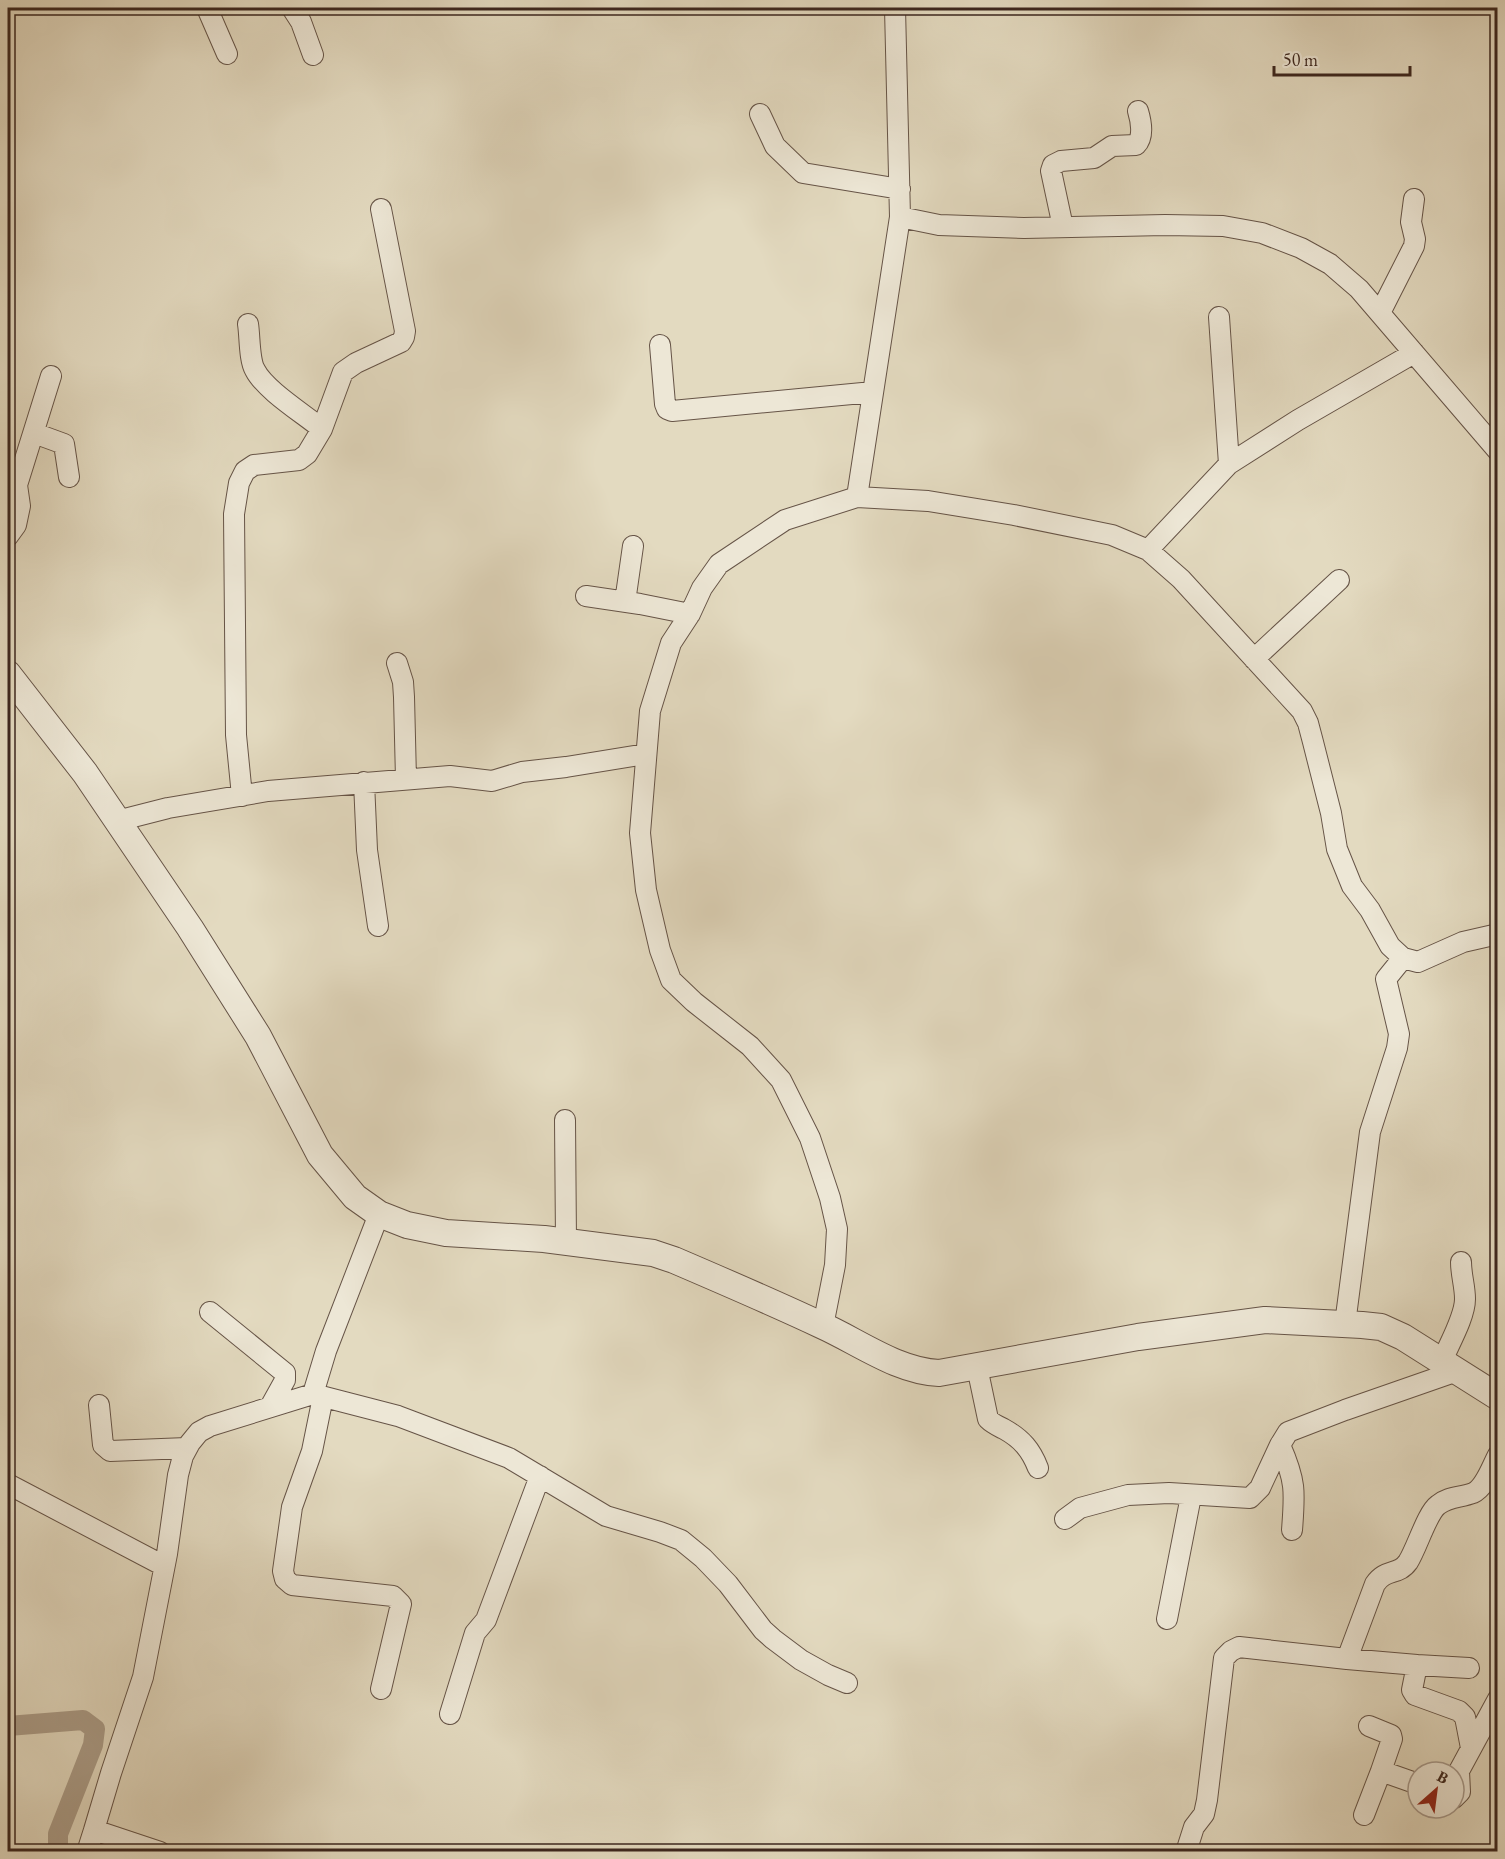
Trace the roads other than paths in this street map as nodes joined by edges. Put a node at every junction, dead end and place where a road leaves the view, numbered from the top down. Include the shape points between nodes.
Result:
1 (207, 8) edge
2 (292, 8) edge
3 (895, 8) edge
4 (227, 54) dead end
5 (313, 55) dead end
6 (1138, 111) dead end
7 (760, 114) dead end
8 (900, 189) junction
9 (1414, 199) dead end
10 (381, 209) dead end
11 (900, 217) junction
12 (1063, 227) junction
13 (1380, 313) junction
14 (1219, 317) dead end
15 (248, 324) dead end
16 (660, 345) dead end
17 (1414, 353) junction
18 (51, 376) dead end
19 (873, 392) junction
20 (322, 429) junction
21 (34, 434) junction
22 (1497, 451) edge
23 (1229, 464) junction
24 (69, 477) dead end
25 (857, 497) junction
26 (8, 536) edge
27 (633, 546) dead end
28 (1148, 550) junction
29 (1339, 580) dead end
30 (586, 596) dead end
31 (625, 602) junction
32 (690, 614) junction
33 (1254, 659) junction
34 (397, 663) dead end
35 (8, 675) edge
36 (646, 754) junction
37 (406, 779) junction
38 (364, 782) junction
39 (242, 796) junction
40 (117, 820) junction
41 (378, 926) dead end
42 (1497, 934) edge
43 (1403, 958) junction
44 (565, 1120) dead end
45 (379, 1214) junction
46 (566, 1242) junction
47 (1461, 1262) dead end
48 (210, 1312) dead end
49 (1345, 1324) junction
50 (823, 1326) junction
51 (1450, 1366) junction
52 (977, 1367) junction
53 (318, 1395) junction
54 (1497, 1397) edge
55 (99, 1405) dead end
56 (270, 1407) junction
57 (1280, 1445) junction
58 (187, 1448) junction
59 (1497, 1455) edge
60 (1038, 1468) dead end
61 (540, 1476) junction
62 (8, 1484) edge
63 (1191, 1496) junction
64 (1065, 1519) dead end
65 (1292, 1530) dead end
66 (164, 1566) junction
67 (1167, 1619) dead end
68 (1347, 1659) junction
69 (1417, 1665) junction
70 (1469, 1668) dead end
71 (847, 1683) dead end
72 (381, 1689) dead end
73 (1497, 1699) edge
74 (450, 1714) dead end
75 (1369, 1726) dead end
76 (1471, 1748) junction
77 (1465, 1760) edge
78 (1381, 1771) junction
79 (1406, 1780) edge
80 (1364, 1815) dead end
81 (94, 1830) junction
82 (87, 1851) edge
83 (160, 1851) edge
84 (1186, 1851) edge

1 - 4 street
2 - 5 street
3 - 8 street
6 - 12 street via 1141,139 1136,145 1112,146 1094,158 1061,160 1053,165
7 - 8 street via 775,146 803,173
8 - 11 street
9 - 13 street via 1414,246
10 - 20 street via 404,338 343,372
11 - 12 street via 939,225
11 - 19 street
12 - 13 street via 1223,226 1262,233 1330,264
13 - 17 street
14 - 23 street
15 - 20 street via 253,369 267,388
16 - 19 street via 665,404 672,411
17 - 22 street
17 - 23 street
18 - 21 street
19 - 25 street
20 - 39 street via 299,460 254,465 244,471 239,483 234,514 236,735
21 - 24 street via 64,444
21 - 26 street via 17,486 20,506
23 - 28 street
25 - 28 street via 928,501 1014,515 1112,535
25 - 32 street via 785,520 742,547 719,564
27 - 31 street
28 - 33 street via 1181,579
29 - 33 street
30 - 31 street
31 - 32 street
32 - 36 street via 671,643 660,675 650,711
33 - 43 street via 1302,711 1308,723 1337,849 1352,886 1390,946
34 - 37 street via 403,682
35 - 40 street
36 - 37 street via 522,772 492,781 450,776
36 - 50 street via 640,833 646,890 671,980 750,1046 781,1080 810,1137 830,1197 837,1229 835,1265
37 - 38 street
38 - 39 street
38 - 41 street via 367,850
39 - 40 street
40 - 45 street via 258,1036 320,1155 355,1197
42 - 43 street via 1463,942 1418,962
43 - 49 street via 1386,979 1399,1034 1370,1132
44 - 46 street
45 - 46 street via 446,1233
45 - 53 street via 326,1352
46 - 50 street via 653,1253
47 - 51 street via 1465,1300
48 - 56 street via 285,1373
49 - 51 street via 1381,1327
49 - 52 street via 1265,1320 1138,1337
50 - 52 street via 923,1372
51 - 54 street
51 - 57 street via 1288,1432
52 - 60 street via 988,1419 1023,1442
53 - 56 street
53 - 61 street via 427,1426 509,1458
53 - 72 street via 312,1451 292,1507 283,1571 292,1585 398,1599 401,1604
55 - 58 street via 105,1449
56 - 58 street via 210,1426 199,1432
57 - 63 street via 1260,1488 1250,1498
57 - 65 street via 1295,1489
58 - 66 street via 178,1475
59 - 68 street via 1483,1484 1474,1493 1451,1497 1436,1506 1408,1562 1400,1570 1381,1575
61 - 71 street via 606,1516 681,1540 728,1584 773,1639 801,1660
61 - 74 street via 486,1620 475,1633
62 - 66 street
63 - 64 street via 1128,1496 1080,1508
63 - 67 street
66 - 81 street via 143,1677
68 - 69 street
68 - 84 street via 1239,1647 1224,1658 1207,1800
69 - 70 street
69 - 76 street via 1412,1690 1415,1695 1465,1716
73 - 76 street
75 - 78 street via 1391,1735
76 - 77 street
78 - 79 street
78 - 80 street
81 - 82 street
81 - 83 street

